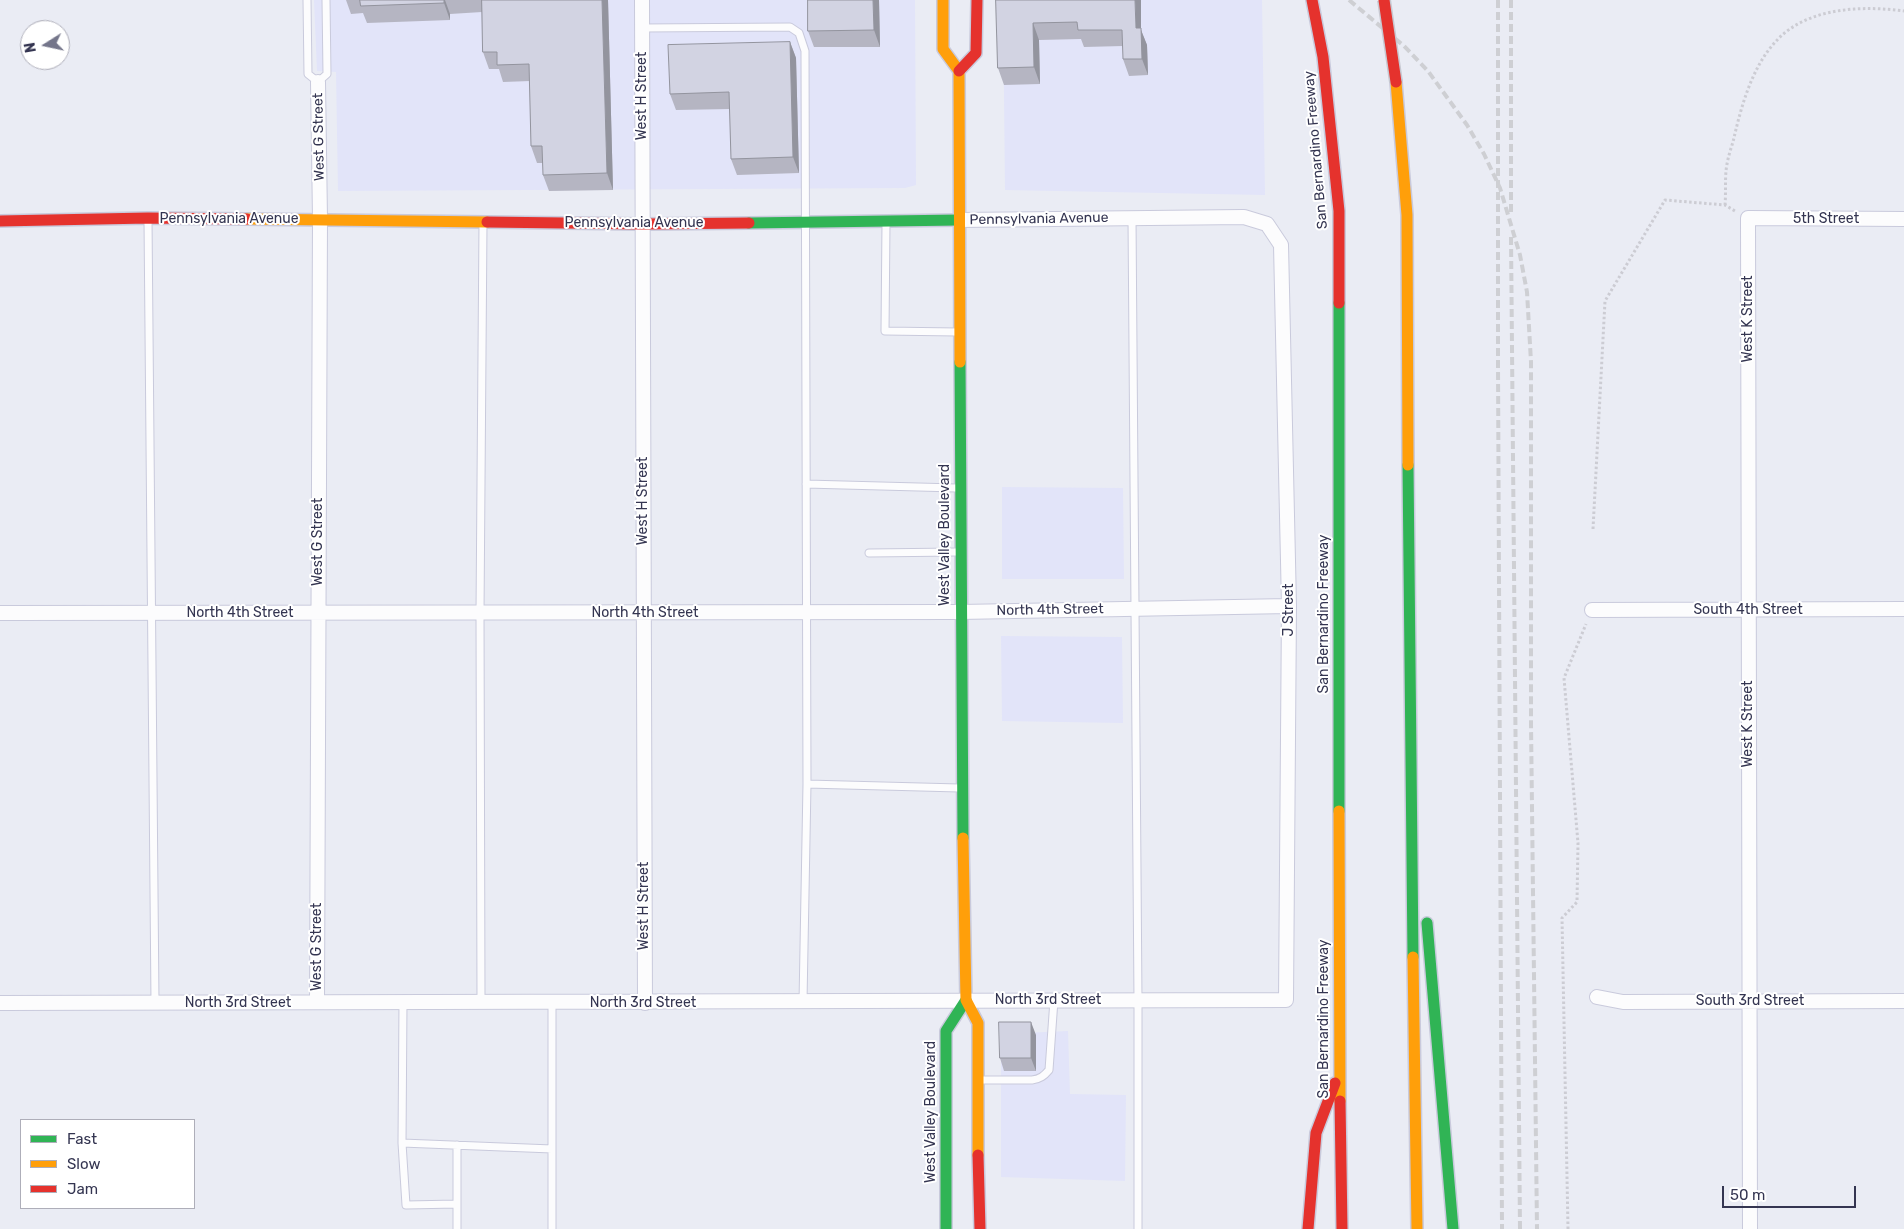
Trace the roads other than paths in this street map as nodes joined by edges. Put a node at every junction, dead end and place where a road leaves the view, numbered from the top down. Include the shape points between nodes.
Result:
1 (307, 0) edge
2 (326, 0) edge
3 (642, 0) edge
4 (943, 0) edge
5 (977, 0) edge
6 (1312, 0) edge
7 (1384, 0) edge
8 (642, 28) junction
9 (959, 71) junction
10 (318, 82) junction
11 (148, 218) junction
12 (1132, 218) junction
13 (1748, 218) joint
14 (320, 219) junction
15 (1904, 219) edge
16 (960, 220) junction
17 (0, 221) edge
18 (484, 221) junction
19 (886, 221) junction
20 (805, 222) junction
21 (643, 224) junction
22 (1267, 224) joint
23 (959, 332) junction
24 (806, 484) junction
25 (959, 488) junction
26 (960, 552) junction
27 (870, 553) dead end
28 (1289, 606) junction
29 (1136, 609) junction
30 (1904, 609) edge
31 (1592, 610) road end
32 (1748, 610) junction
33 (807, 612) junction
34 (960, 612) junction
35 (0, 613) edge
36 (151, 613) junction
37 (318, 613) junction
38 (480, 613) junction
39 (643, 613) junction
40 (1410, 720) junction
41 (807, 784) junction
42 (962, 788) junction
43 (1424, 888) dead end
44 (1426, 908) dead end
45 (1597, 997) dead end
46 (966, 1000) junction
47 (1054, 1000) junction
48 (1286, 1000) joint
49 (1138, 1001) junction
50 (1748, 1001) junction
51 (1904, 1001) edge
52 (317, 1002) junction
53 (403, 1002) junction
54 (481, 1002) junction
55 (803, 1002) junction
56 (155, 1003) junction
57 (552, 1003) junction
58 (645, 1003) junction
59 (0, 1004) edge
60 (1339, 1071) junction
61 (977, 1080) junction
62 (402, 1143) junction
63 (457, 1145) junction
64 (552, 1149) junction
65 (457, 1204) junction
66 (457, 1229) edge
67 (552, 1229) edge
68 (946, 1229) edge
69 (980, 1229) edge
70 (1138, 1229) edge
71 (1308, 1229) edge
72 (1342, 1229) edge
73 (1417, 1229) edge
74 (1452, 1229) edge
75 (1750, 1229) edge

1 - 10 lane via 308,74
2 - 10 lane via 326,74
3 - 8 street, West H Street
4 - 9 main road via 943,49
5 - 9 main road via 976,53
6 - 60 main road, San Bernardino Freeway via 1323,57 1339,211
7 - 40 main road, bridge via 1396,82 1406,215
8 - 20 lane via 790,27 799,33 805,51 806,75
8 - 21 street, West H Street
9 - 16 main road, West Valley Boulevard
10 - 14 street, West G Street
11 - 14 main road, Pennsylvania Avenue
11 - 17 main road, Pennsylvania Avenue
11 - 36 lane
12 - 16 street, Pennsylvania Avenue
12 - 22 street, Pennsylvania Avenue via 1244,217
12 - 29 lane
13 - 15 street, 5th Street
13 - 32 street, West K Street
14 - 18 main road, Pennsylvania Avenue
14 - 37 street, West G Street
16 - 19 main road, Pennsylvania Avenue
16 - 23 main road, West Valley Boulevard
18 - 21 main road, Pennsylvania Avenue
18 - 38 lane
19 - 20 main road, Pennsylvania Avenue
19 - 23 lane via 885,331
20 - 21 main road, Pennsylvania Avenue
20 - 24 lane
21 - 39 street, West H Street
22 - 28 street, J Street via 1281,245
23 - 25 main road, West Valley Boulevard
24 - 25 lane
24 - 33 lane
25 - 26 main road, West Valley Boulevard
26 - 27 lane
26 - 34 main road, West Valley Boulevard
28 - 29 street, North 4th Street
28 - 48 street, J Street
29 - 34 street, North 4th Street
29 - 49 lane
30 - 32 street, South 4th Street
31 - 32 street, South 4th Street
32 - 50 street, West K Street
33 - 34 street, North 4th Street
33 - 39 street, North 4th Street
33 - 41 lane
34 - 42 main road, West Valley Boulevard
35 - 36 street, North 4th Street
36 - 37 street, North 4th Street
36 - 56 lane
37 - 38 street, North 4th Street
37 - 52 street, West G Street
38 - 39 street, North 4th Street
38 - 54 lane
39 - 58 street, West H Street
40 - 43 main road
40 - 73 main road
41 - 42 lane
41 - 55 lane
42 - 46 main road, West Valley Boulevard
44 - 74 main road
45 - 50 street, South 3rd Street via 1623,1002
46 - 47 street, North 3rd Street
46 - 55 street, North 3rd Street
46 - 61 main road, West Valley Boulevard via 978,1023
46 - 68 main road, West Valley Boulevard via 946,1031
47 - 49 street, North 3rd Street
47 - 61 lane via 1049,1070 1040,1079
48 - 49 street, North 3rd Street
49 - 70 lane
50 - 51 street, South 3rd Street
50 - 75 street, West K Street
52 - 53 street, North 3rd Street
52 - 56 street, North 3rd Street
53 - 54 street, North 3rd Street
53 - 62 lane
54 - 57 street, North 3rd Street
55 - 58 street, North 3rd Street
56 - 59 street, North 3rd Street
57 - 58 street, North 3rd Street
57 - 64 lane
60 - 71 main road via 1316,1133
60 - 72 main road, San Bernardino Freeway
61 - 69 main road, West Valley Boulevard
62 - 63 lane
62 - 65 lane via 406,1205
63 - 64 lane
63 - 65 lane
64 - 67 lane
65 - 66 lane

